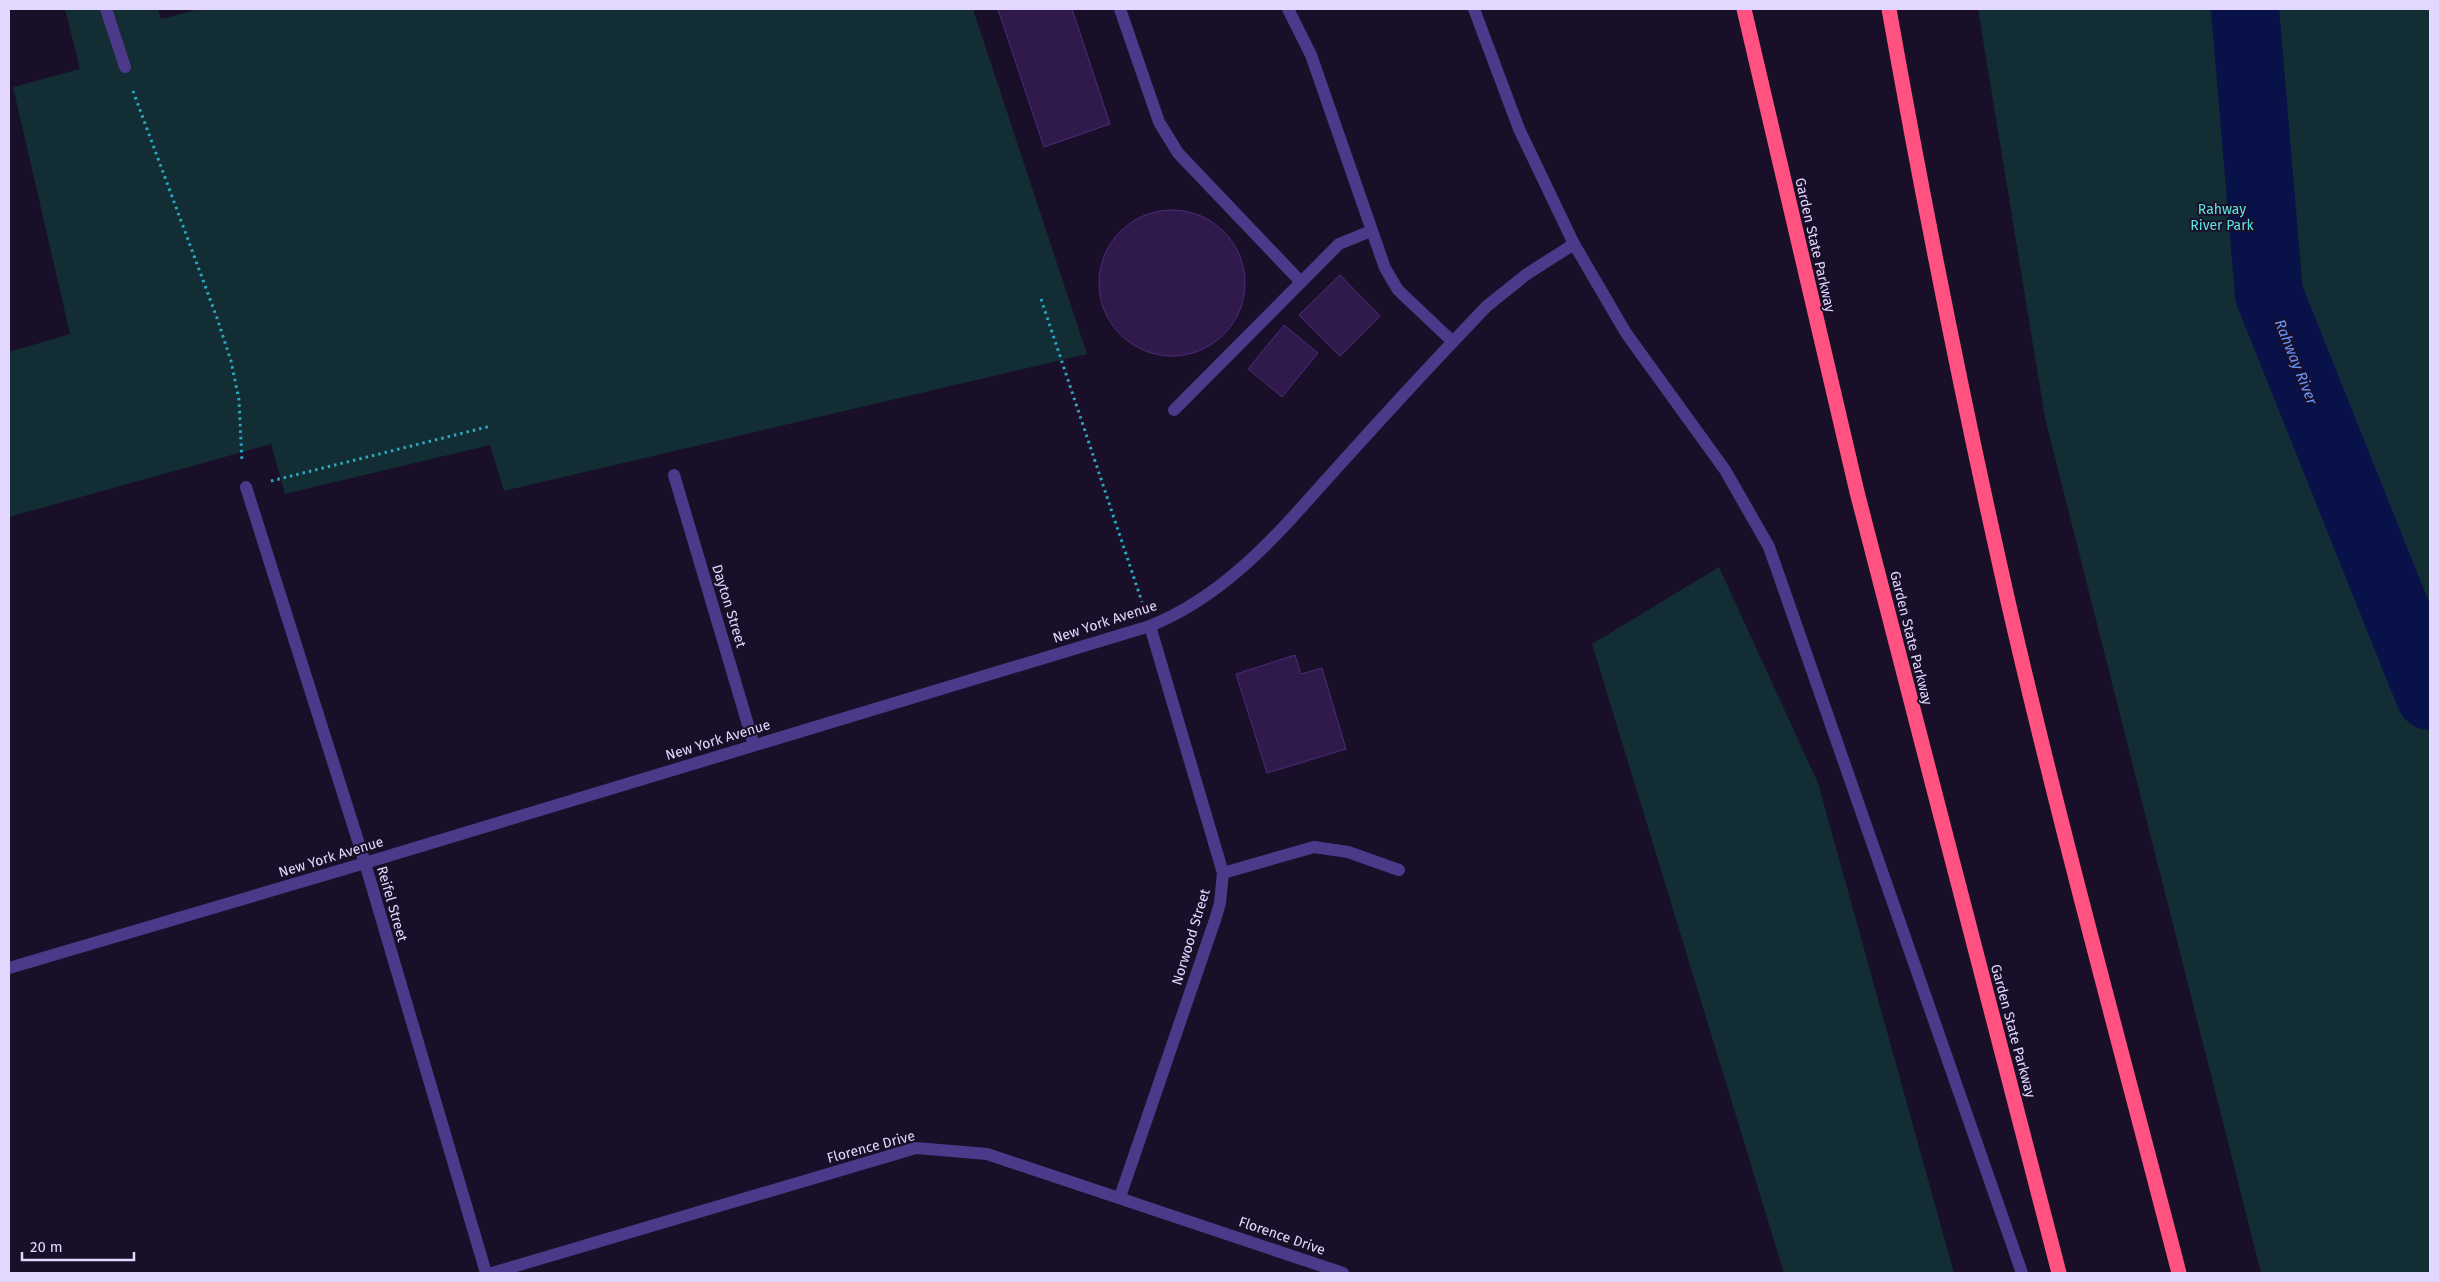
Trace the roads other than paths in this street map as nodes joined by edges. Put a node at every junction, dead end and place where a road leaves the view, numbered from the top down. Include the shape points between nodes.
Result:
1 (106, 9) edge
2 (1120, 9) edge
3 (1288, 9) edge
4 (1474, 9) edge
5 (1744, 9) edge
6 (1889, 9) edge
7 (124, 67) road end
8 (1371, 231) junction
9 (1574, 244) junction
10 (1300, 282) junction
11 (1453, 342) junction
12 (1174, 410) dead end
13 (674, 475) dead end
14 (246, 487) road end
15 (1150, 626) junction
16 (754, 745) junction
17 (365, 863) junction
18 (1399, 870) dead end
19 (1223, 873) junction
20 (9, 968) edge
21 (1120, 1197) junction
22 (486, 1273) edge
23 (492, 1273) edge
24 (1343, 1273) edge
25 (2022, 1273) edge
26 (2059, 1273) edge
27 (2179, 1273) edge

1 - 7 street
2 - 10 street via 1167,138
3 - 8 street via 1311,55
4 - 9 street via 1519,129
5 - 26 highway, Garden State Parkway via 1862,512
6 - 27 highway via 1950,335 2008,598
8 - 10 street via 1339,244
8 - 11 street via 1385,268 1398,290
9 - 11 street, New York Avenue via 1507,289
9 - 25 street via 1626,333 1725,470 1769,546
10 - 12 street
11 - 15 street, New York Avenue via 1233,577 1189,607
13 - 16 street, Dayton Street
14 - 17 street, Reifel Street
15 - 16 street, New York Avenue
15 - 19 street, Norwood Street
16 - 17 street, New York Avenue
17 - 20 street, New York Avenue
17 - 22 street, Reifel Street
18 - 19 street via 1348,852 1314,847
19 - 21 street, Norwood Street via 1216,920
21 - 23 street, Florence Drive via 987,1154 916,1148
21 - 24 street, Florence Drive

